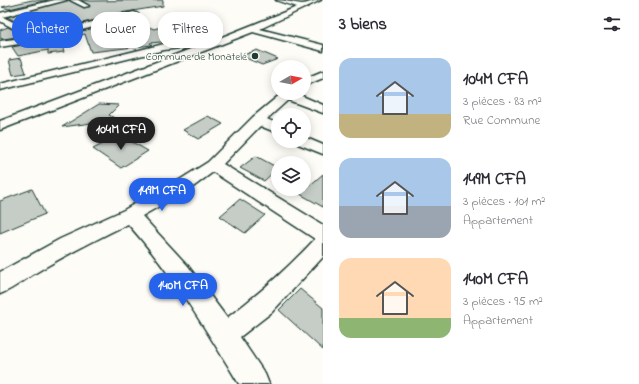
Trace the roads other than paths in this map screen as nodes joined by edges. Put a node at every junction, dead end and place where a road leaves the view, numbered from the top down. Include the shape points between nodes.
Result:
1 (64, 0) edge
2 (73, 0) edge
3 (279, 0) edge
4 (310, 2) edge
5 (86, 6) dead end
6 (0, 15) edge
7 (0, 18) edge
8 (12, 24) edge
9 (252, 29) junction
10 (223, 37) edge
11 (223, 38) edge
12 (12, 42) edge
13 (0, 44) edge
14 (160, 48) edge
15 (195, 48) edge
16 (323, 48) edge
17 (323, 74) edge
18 (311, 80) edge
19 (0, 87) edge
20 (60, 99) junction
21 (281, 100) edge
22 (302, 100) edge
23 (323, 109) edge
24 (0, 118) edge
25 (258, 120) junction
26 (0, 126) edge
27 (271, 126) edge
28 (311, 145) edge
29 (323, 150) edge
30 (213, 165) junction
31 (130, 215) junction
32 (323, 234) edge
33 (323, 243) edge
34 (5, 275) edge
35 (224, 334) junction
36 (255, 384) edge

1 - 6 street
2 - 5 street
3 - 4 street
4 - 9 street
4 - 10 street
7 - 8 street
9 - 11 street
9 - 16 street
12 - 13 street
14 - 19 street
15 - 20 street
17 - 18 street
20 - 24 street
20 - 26 street
21 - 25 street
22 - 23 street
25 - 27 street
25 - 30 street
28 - 29 street
30 - 31 street via 187,183
30 - 32 street
31 - 34 street
31 - 35 street via 178,269
33 - 35 street via 264,304
35 - 36 street

